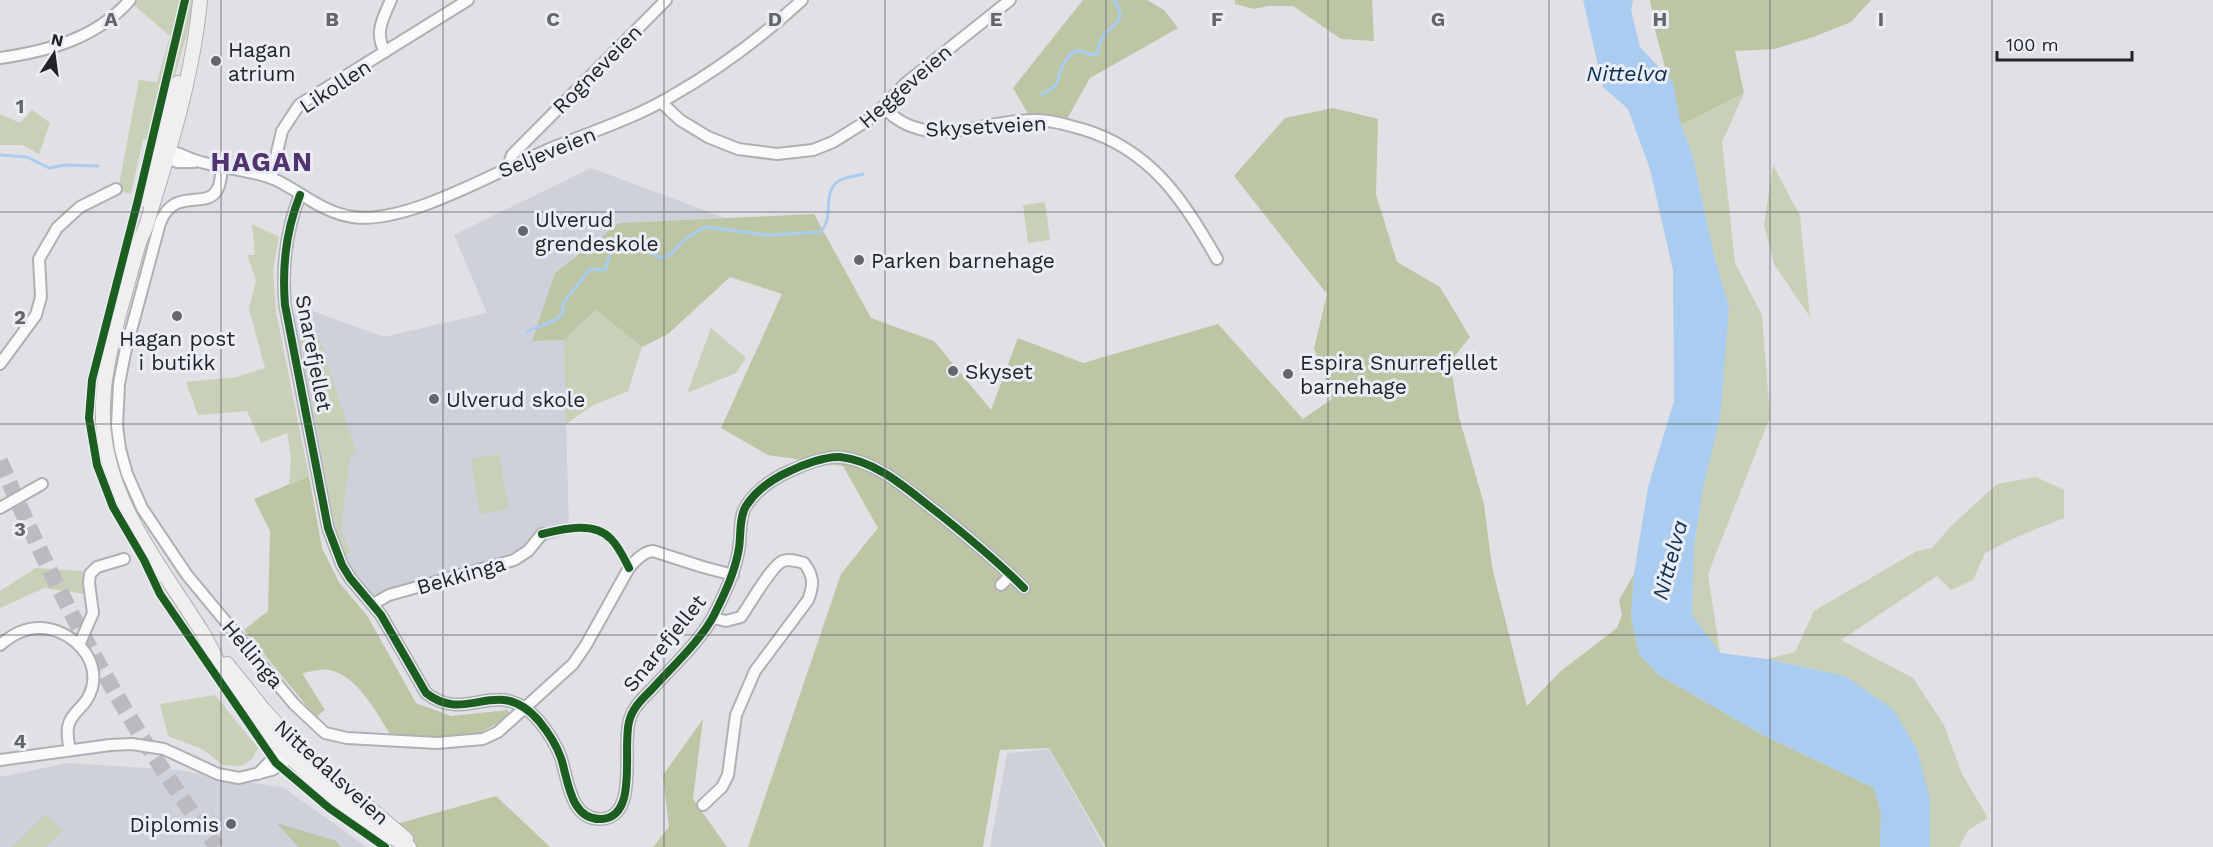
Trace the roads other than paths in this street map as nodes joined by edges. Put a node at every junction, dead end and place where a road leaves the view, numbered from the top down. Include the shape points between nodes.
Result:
1 (130, 0) edge
2 (200, 0) edge
3 (391, 0) edge
4 (468, 0) edge
5 (666, 0) edge
6 (802, 0) edge
7 (1010, 0) edge
8 (385, 52) junction
9 (0, 58) edge
10 (661, 102) junction
11 (884, 108) junction
12 (163, 153) junction
13 (222, 167) junction
14 (508, 167) junction
15 (271, 178) junction
16 (116, 189) dead end
17 (300, 195) junction
18 (1217, 259) dead end
19 (0, 364) edge
20 (42, 484) dead end
21 (0, 508) edge
22 (542, 534) dead end
23 (124, 559) dead end
24 (1011, 574) junction
25 (733, 575) junction
26 (1001, 585) dead end
27 (1024, 588) dead end
28 (373, 604) junction
29 (713, 618) junction
30 (0, 645) edge
31 (79, 645) junction
32 (525, 708) junction
33 (70, 750) junction
34 (290, 751) junction
35 (0, 760) edge
36 (703, 805) dead end
37 (409, 847) edge
38 (414, 847) edge

1 - 9 street via 116,16 81,37
2 - 12 main road, Nittedalsveien via 185,86
3 - 8 street via 380,29
4 - 8 street, Likollen
5 - 14 street, Rogneveien via 512,155
6 - 10 street, Seljeveien via 723,62
7 - 11 street, Heggeveien via 906,83
8 - 15 street, Likollen via 299,105 282,131
10 - 11 street, Heggeveien via 680,120 720,142 748,151 777,154 826,145
10 - 14 street, Seljeveien
11 - 18 street, Skysetveien via 904,124 922,131 1043,120 1108,139 1138,156 1173,189
12 - 13 street via 184,162
12 - 34 main road, Nittedalsveien via 139,227 139,243 105,372 102,417 106,449 129,512 207,639 263,709
13 - 15 street
13 - 32 street, Hellinga via 214,195 179,201 162,217 123,362 118,437 127,474 142,508 194,582 294,704 325,733 408,742 473,740 498,732
14 - 17 street, Seljeveien via 427,204 384,216 344,216
15 - 17 street, Seljeveien
16 - 19 street via 80,207 57,228 39,259 40,297 36,315
17 - 28 street, Snarefjellet via 285,256 287,315 332,540 350,578
20 - 21 street
22 - 28 street, Bekkinga via 514,560 397,593
23 - 31 street via 97,567 90,574 93,614
24 - 25 street, Snarefjellet via 903,485 871,466 838,457 804,464 775,477 756,492 744,510
24 - 26 street
24 - 27 street, Snarefjellet
25 - 29 street, Snarefjellet
25 - 32 street, Hellinga via 658,552 644,554 629,568 573,664
28 - 32 street, Snarefjellet via 430,696 454,705 508,699
29 - 32 street, Snarefjellet via 635,708 626,742 624,800 610,817 594,818 578,809 553,740
29 - 36 street via 726,621 741,617 780,562 796,560 811,571 808,600 754,671 736,715 728,775 722,787
30 - 31 street via 23,630 37,628 59,632
31 - 33 street via 91,663 93,681 68,724
33 - 34 street via 142,745 172,752 225,776 239,778 258,774 273,758
33 - 35 street
34 - 37 main road, Nittedalsveien via 302,770 334,797
34 - 38 main road, Nittedalsveien via 342,786

